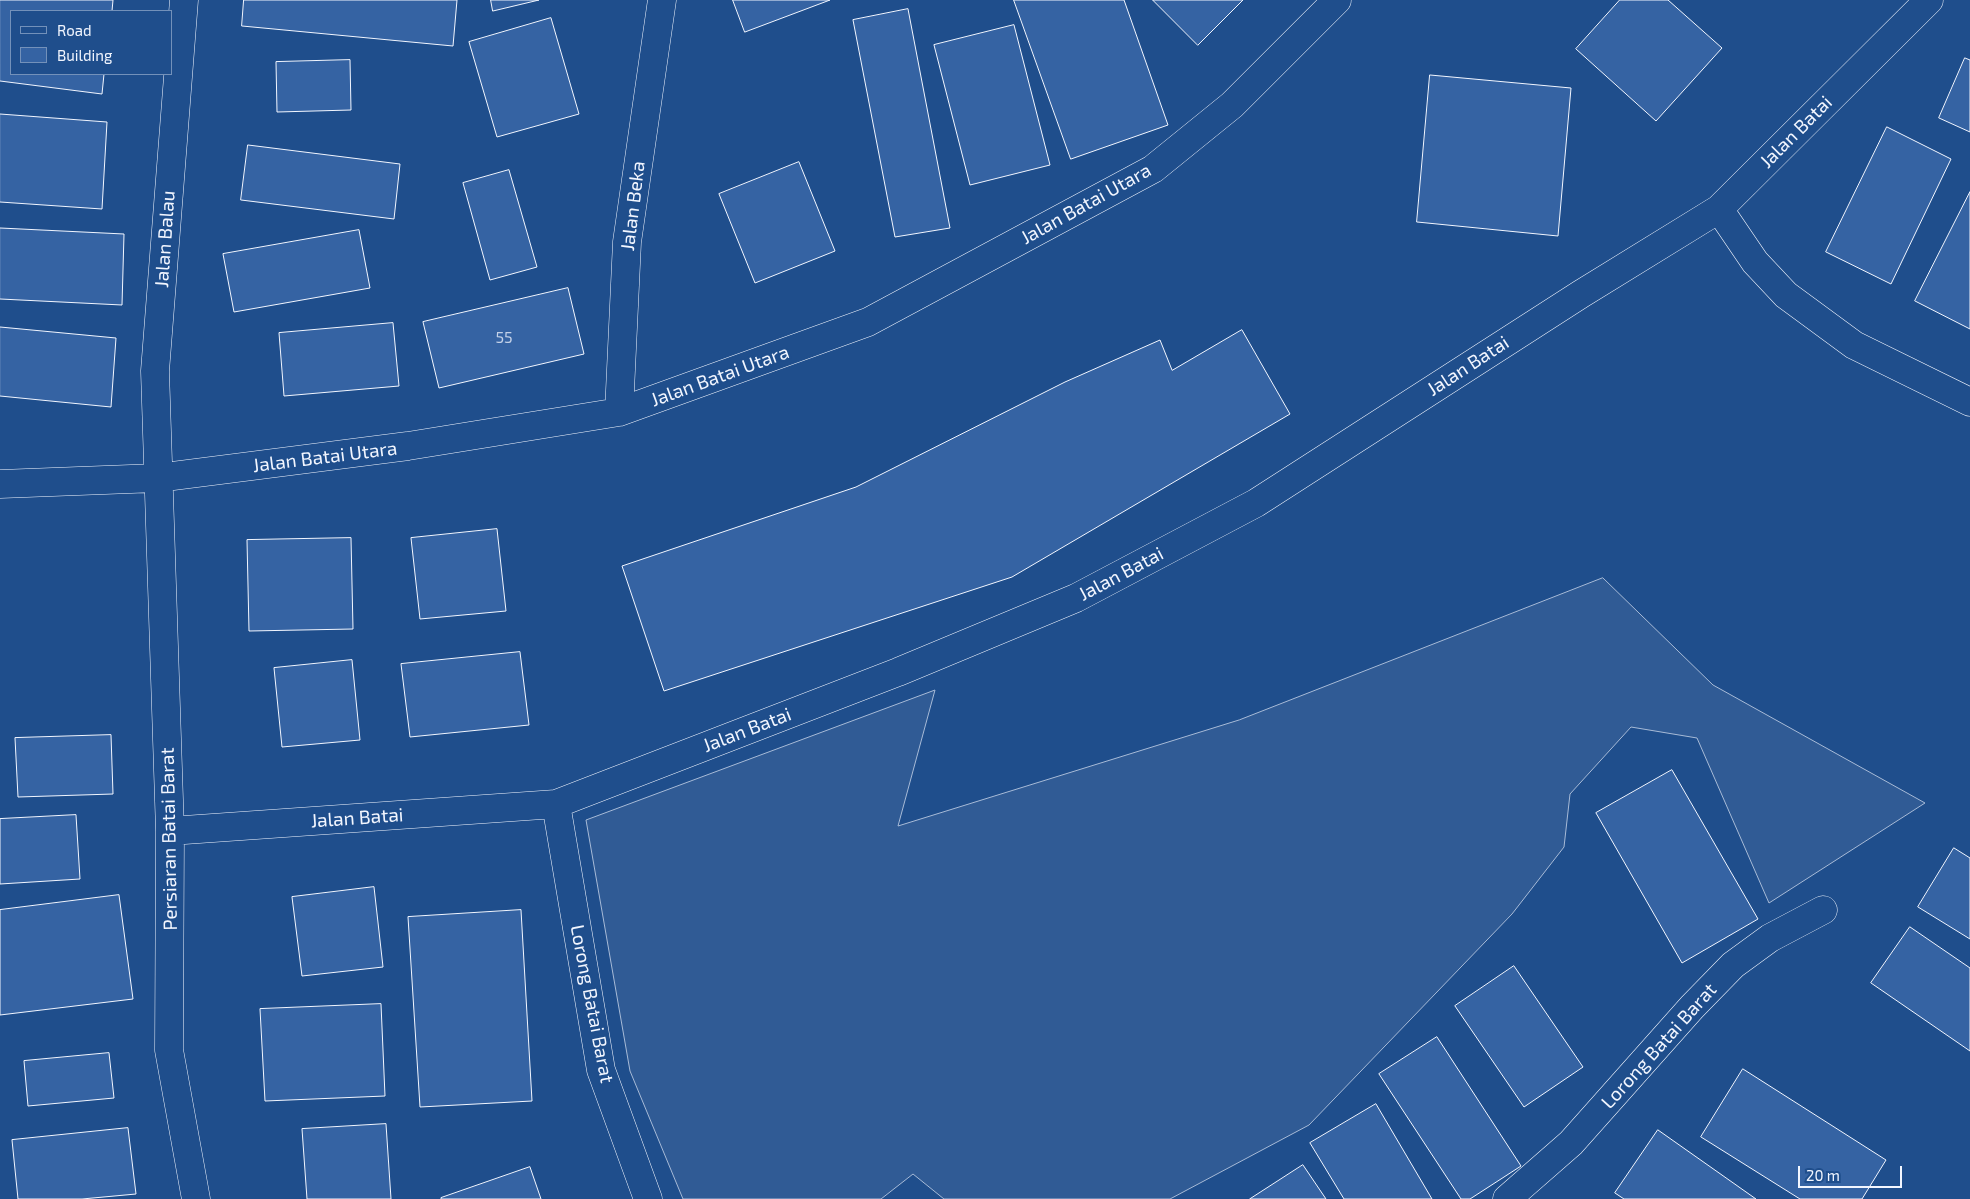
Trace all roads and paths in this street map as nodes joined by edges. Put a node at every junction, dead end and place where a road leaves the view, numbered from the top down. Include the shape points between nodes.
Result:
1 (184, 0) edge
2 (662, 0) edge
3 (1337, 0) edge
4 (1929, 0) edge
5 (1719, 209) junction
6 (1970, 402) edge
7 (619, 412) junction
8 (158, 478) junction
9 (0, 484) edge
10 (556, 804) junction
11 (170, 832) junction
12 (1823, 910) dead end
13 (196, 1199) edge
14 (648, 1199) edge
15 (1507, 1199) edge

1 - 8 street, Jalan Balau via 155,371
2 - 7 street, Jalan Beka via 627,242
3 - 7 street, Jalan Batai Utara via 1232,105 1153,169 868,322
4 - 5 street, Jalan Batai
5 - 6 street via 1755,262 1786,295 1854,345
5 - 10 street, Jalan Batai via 1256,503 1076,598 898,672
7 - 8 street, Jalan Batai Utara via 408,446
8 - 9 street, Jalan Batai Utara
8 - 11 street, Persiaran Batai Barat
10 - 11 street, Jalan Batai
10 - 14 street, Lorong Batai Barat via 601,1070
11 - 13 street, Persiaran Batai Barat via 169,1050
12 - 15 street, Lorong Batai Barat via 1770,938 1734,965 1692,1006 1571,1143

